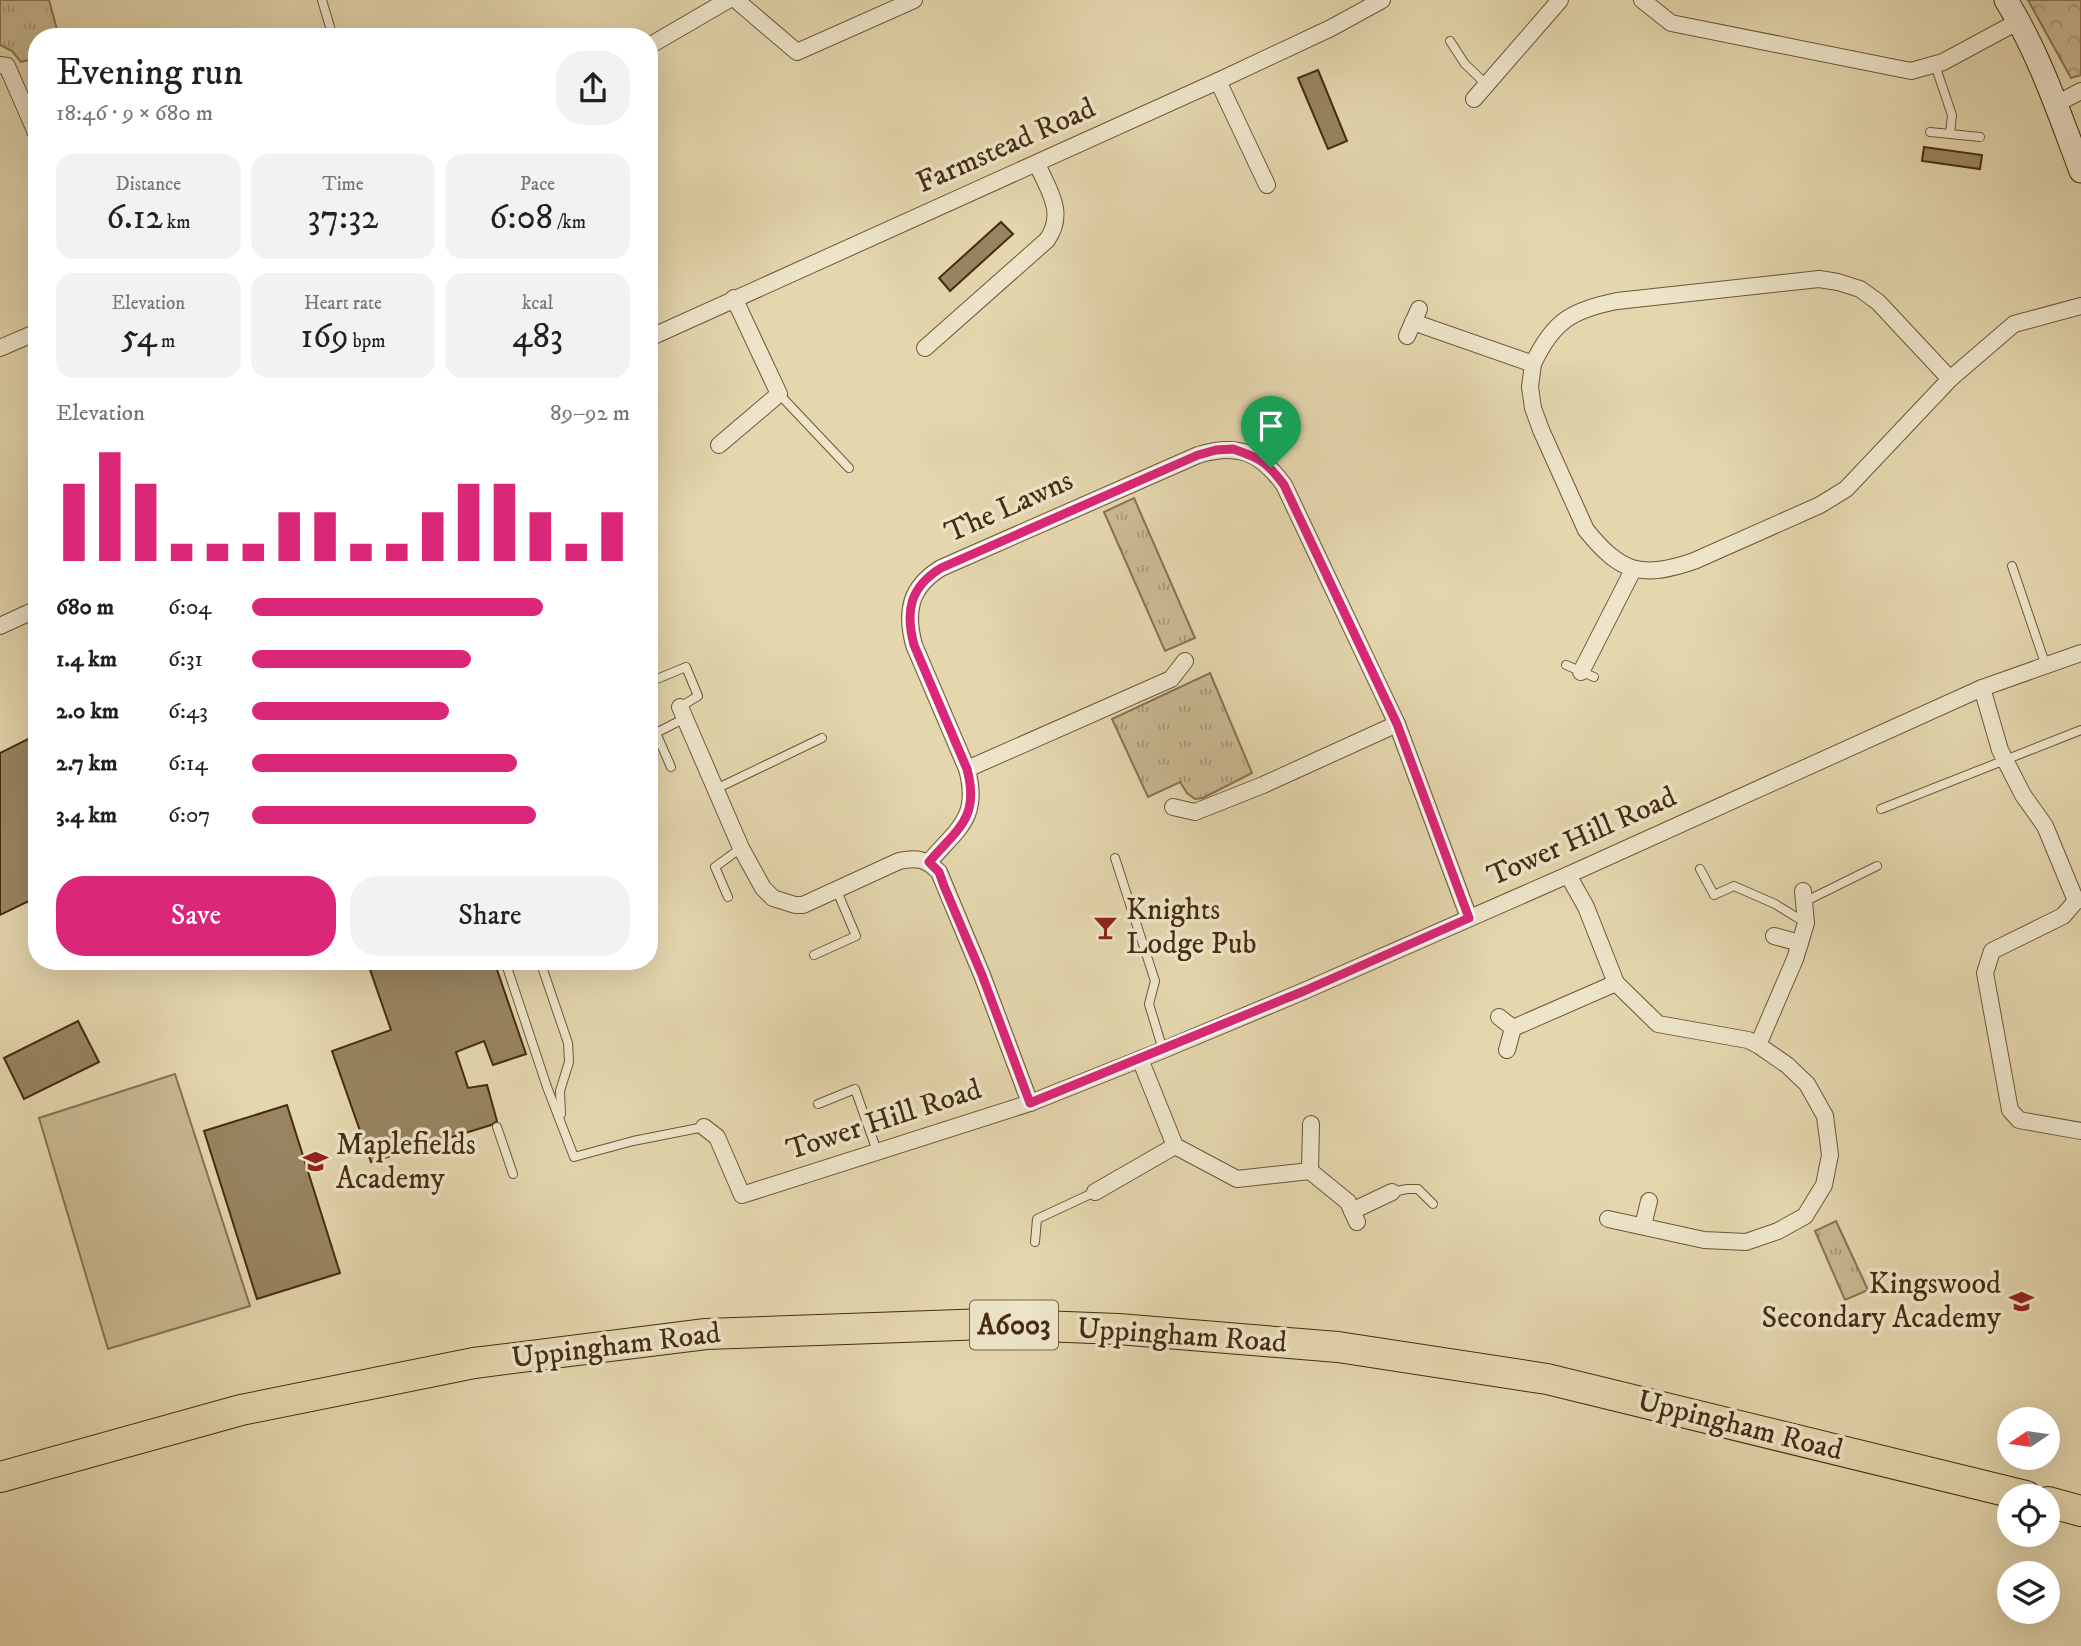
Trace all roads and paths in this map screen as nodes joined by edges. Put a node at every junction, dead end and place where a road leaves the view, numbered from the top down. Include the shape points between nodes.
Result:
1 (322, 0) edge
2 (728, 0) edge
3 (736, 0) edge
4 (914, 0) edge
5 (1382, 0) edge
6 (1560, 0) edge
7 (1642, 0) edge
8 (2006, 0) edge
9 (2019, 21) junction
10 (330, 28) edge
11 (658, 41) edge
12 (1450, 41) dead end
13 (0, 65) edge
14 (1935, 65) junction
15 (1218, 81) junction
16 (1487, 85) junction
17 (2081, 91) edge
18 (1474, 99) dead end
19 (2056, 104) junction
20 (28, 114) edge
21 (1930, 132) dead end
22 (1950, 134) junction
23 (1980, 137) dead end
24 (1037, 164) junction
25 (2081, 171) edge
26 (1267, 185) dead end
27 (734, 298) junction
28 (2081, 306) edge
29 (1413, 322) dead end
30 (658, 334) edge
31 (28, 336) edge
32 (0, 348) edge
33 (925, 348) dead end
34 (1533, 364) junction
35 (1950, 379) junction
36 (779, 394) junction
37 (719, 445) dead end
38 (849, 468) dead end
39 (2011, 566) dead end
40 (1633, 570) junction
41 (28, 613) edge
42 (0, 625) edge
43 (2081, 653) edge
44 (1185, 661) dead end
45 (2046, 666) junction
46 (1580, 671) dead end
47 (658, 679) edge
48 (1982, 688) junction
49 (682, 713) junction
50 (1397, 724) junction
51 (2081, 730) edge
52 (658, 731) edge
53 (658, 738) edge
54 (822, 738) dead end
55 (2006, 761) junction
56 (671, 767) dead end
57 (967, 769) junction
58 (716, 789) junction
59 (1174, 807) dead end
60 (1881, 809) dead end
61 (741, 848) junction
62 (1115, 858) dead end
63 (929, 862) junction
64 (1877, 866) dead end
65 (1700, 869) dead end
66 (1568, 875) junction
67 (837, 891) junction
68 (728, 897) dead end
69 (1803, 897) joint
70 (2078, 900) edge
71 (1469, 918) junction
72 (1806, 923) junction
73 (1774, 936) dead end
74 (1800, 943) junction
75 (814, 955) dead end
76 (508, 970) edge
77 (543, 970) edge
78 (1616, 983) junction
79 (1499, 1017) dead end
80 (1513, 1028) junction
81 (1758, 1045) junction
82 (1163, 1050) junction
83 (1507, 1050) dead end
84 (1140, 1059) junction
85 (1030, 1103) junction
86 (818, 1104) dead end
87 (562, 1124) junction
88 (1311, 1124) dead end
89 (497, 1127) dead end
90 (704, 1128) joint
91 (2081, 1131) edge
92 (1175, 1146) junction
93 (877, 1151) junction
94 (1310, 1171) junction
95 (513, 1174) dead end
96 (1095, 1192) joint
97 (1392, 1192) joint
98 (1648, 1201) dead end
99 (1433, 1204) dead end
100 (1608, 1219) dead end
101 (1643, 1226) junction
102 (1035, 1242) dead end
103 (0, 1477) edge
104 (1997, 1489) edge
105 (2060, 1505) edge
106 (2081, 1511) edge

1 - 10 lane
2 - 11 street
3 - 4 street via 797,52
5 - 15 street, Farmstead Road
6 - 16 street
7 - 14 street via 1671,23 1911,71
8 - 9 street
9 - 14 street
9 - 19 street
12 - 16 lane
13 - 20 street via 7,66
14 - 22 lane via 1952,116
15 - 24 street, Farmstead Road
15 - 26 street
16 - 18 street
17 - 19 street
19 - 25 street
21 - 22 lane
22 - 23 lane
24 - 27 street, Farmstead Road
24 - 33 street via 1057,212 1056,228
27 - 30 street, Farmstead Road
27 - 36 street
28 - 35 street via 2014,324
29 - 34 street
31 - 32 street
34 - 35 street via 1553,330 1595,305 1819,279 1860,289 1878,302
34 - 40 street via 1531,387 1541,430 1586,530 1614,559
35 - 40 street via 1846,489 1829,500 1694,561 1654,571
36 - 37 street
36 - 38 lane
39 - 45 lane
40 - 46 street
41 - 42 street
43 - 45 street, Tower Hill Road
44 - 57 street via 1171,679
45 - 48 street, Tower Hill Road
47 - 49 lane via 686,667 698,696
48 - 55 street
48 - 66 street, Tower Hill Road
49 - 52 lane
49 - 58 street
50 - 57 street, The Lawns via 1284,485 1255,456 1233,449 1216,450 954,562 924,580 909,610 909,626
50 - 59 street via 1195,812
50 - 71 street, The Lawns
51 - 55 lane
53 - 56 lane
54 - 58 lane
55 - 60 lane
55 - 70 street via 2045,826
57 - 63 street, The Lawns via 971,807 963,824
58 - 61 street
61 - 67 street via 773,898 803,905
61 - 68 lane via 715,867
62 - 82 lane via 1155,981 1149,1004
63 - 67 street via 915,858 900,861
63 - 85 street via 939,872
64 - 69 lane
65 - 72 lane via 1714,895 1734,886
66 - 71 street, Tower Hill Road
66 - 78 street
67 - 75 lane via 856,936
69 - 72 street
70 - 91 street via 2063,916 1992,951 1985,972 2010,1110 2019,1120
71 - 82 street, Tower Hill Road
72 - 74 street
73 - 74 street
74 - 81 street
76 - 87 lane
77 - 87 lane via 568,1043 569,1062 560,1091
78 - 80 street
78 - 81 street via 1658,1024
79 - 80 street
80 - 83 street
81 - 101 street via 1807,1084 1825,1116 1830,1155 1824,1185 1805,1216 1746,1242 1704,1240
82 - 84 street, Tower Hill Road
84 - 85 street, Tower Hill Road
84 - 92 street
85 - 93 street, Tower Hill Road
86 - 93 lane via 855,1089
87 - 90 lane via 574,1157
88 - 94 street
89 - 95 lane
90 - 93 street, Tower Hill Road via 717,1137 741,1195
92 - 94 street via 1237,1179
92 - 96 street
94 - 97 street via 1348,1202 1354,1217
96 - 102 lane via 1037,1219
97 - 99 lane via 1418,1189
98 - 101 street
100 - 101 street
103 - 104 highway, Uppingham Road / A6003 via 241,1410 474,1363 706,1334 987,1324 1118,1329 1338,1347 1547,1379
105 - 106 highway

